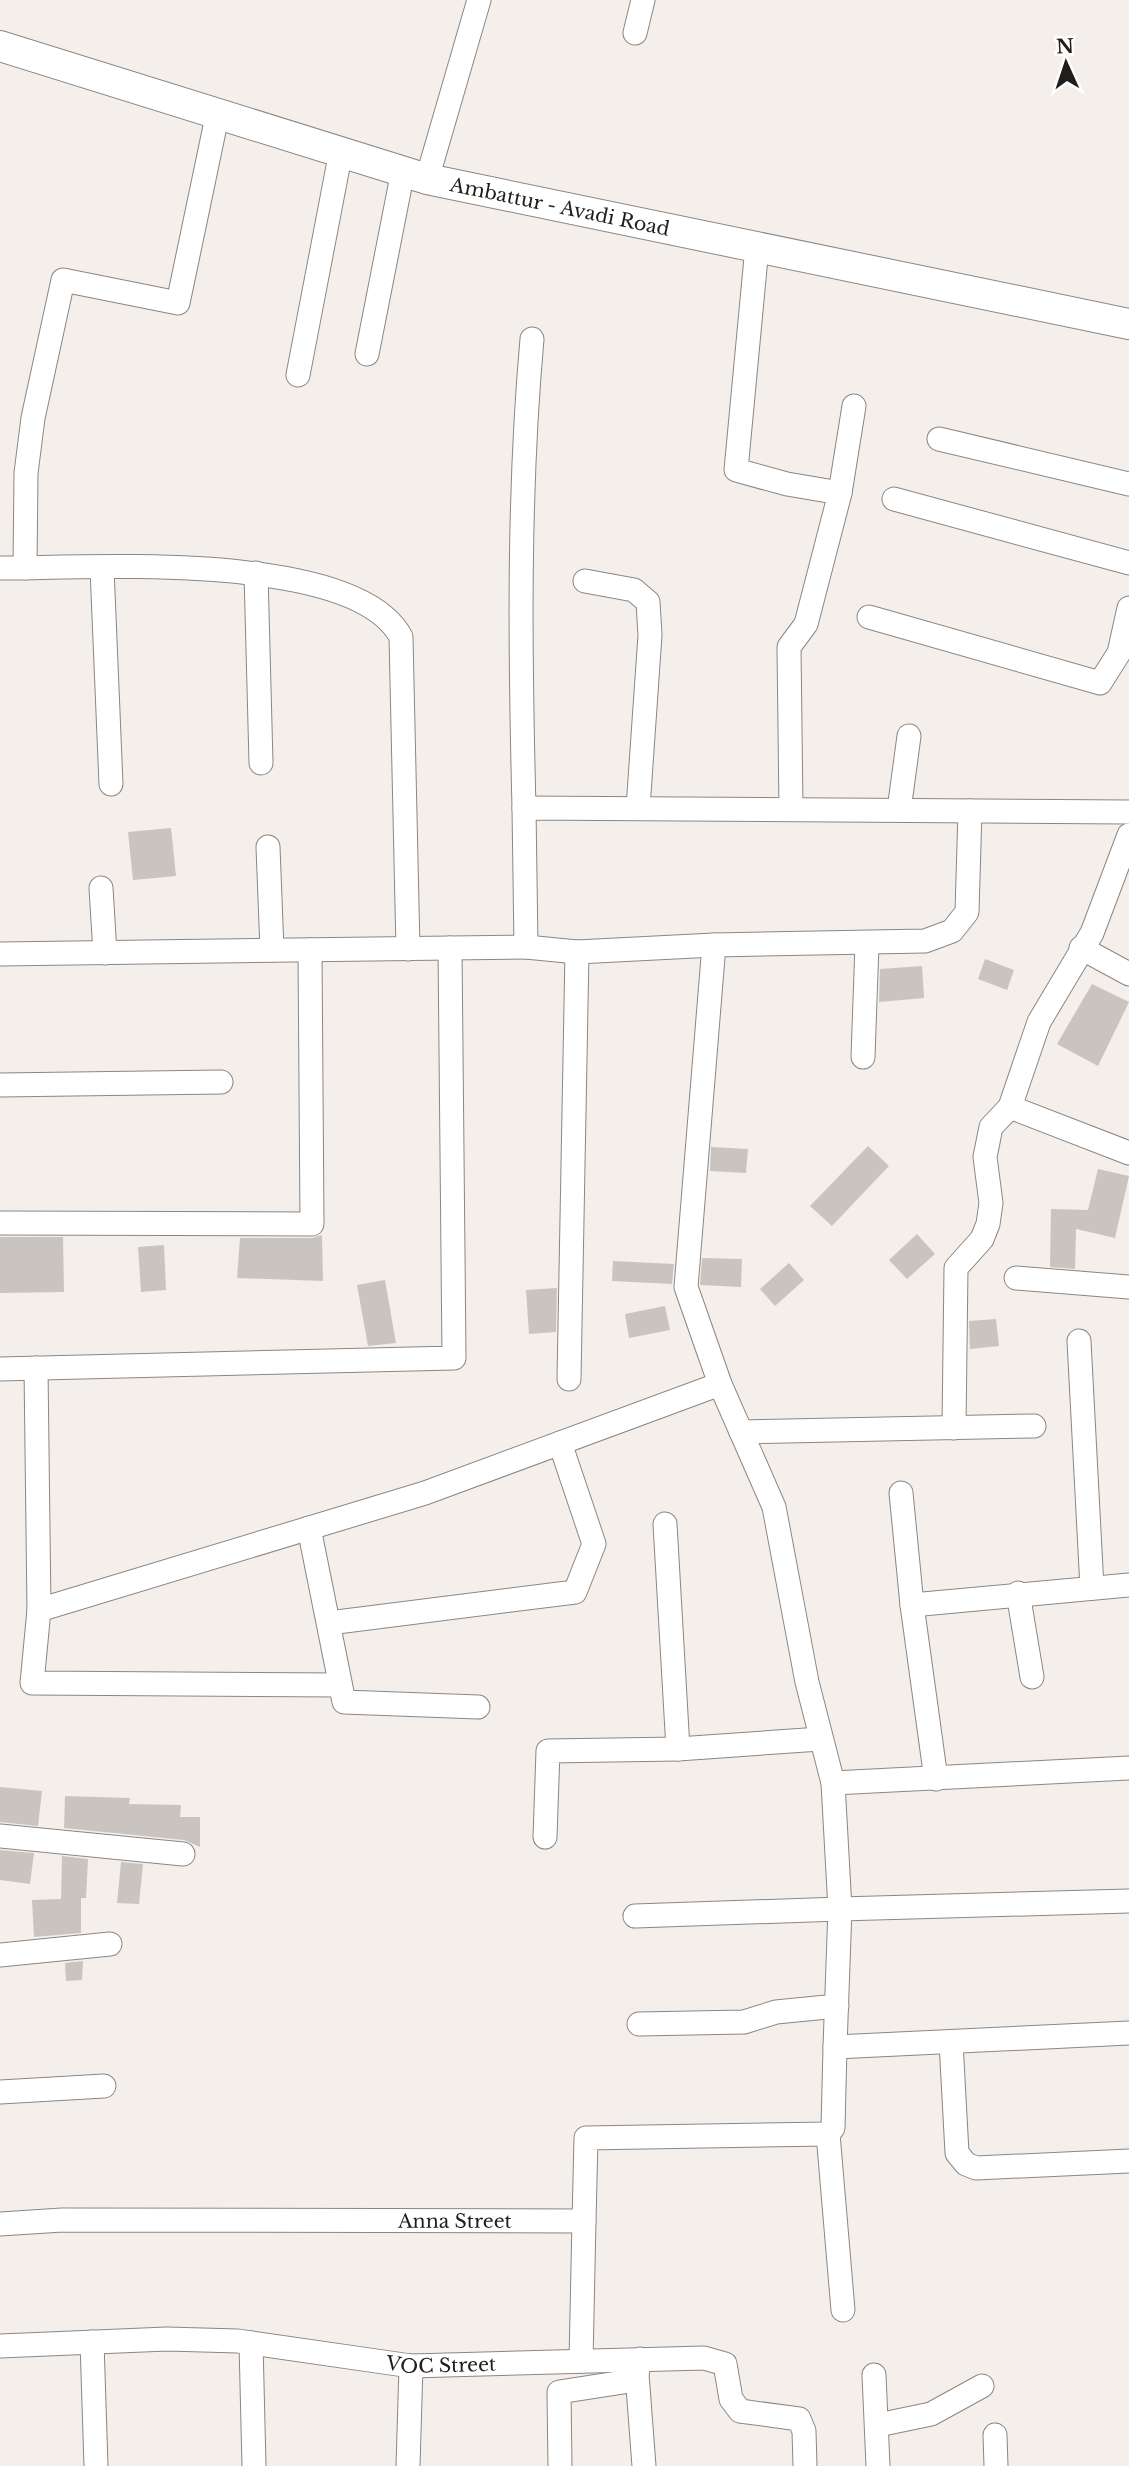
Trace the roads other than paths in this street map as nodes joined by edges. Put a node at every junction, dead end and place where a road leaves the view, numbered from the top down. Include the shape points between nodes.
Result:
1 (479, 0) edge
2 (643, 0) edge
3 (635, 33) dead end
4 (0, 46) edge
5 (218, 112) junction
6 (341, 151) junction
7 (415, 175) junction
8 (757, 247) junction
9 (1129, 324) edge
10 (531, 339) dead end
11 (367, 354) dead end
12 (298, 375) dead end
13 (854, 406) dead end
14 (939, 439) dead end
15 (1129, 484) edge
16 (840, 493) junction
17 (894, 499) dead end
18 (1129, 563) edge
19 (0, 568) edge
20 (25, 568) junction
21 (102, 568) junction
22 (256, 573) junction
23 (584, 581) dead end
24 (1129, 608) edge
25 (869, 617) dead end
26 (1124, 654) edge
27 (909, 736) dead end
28 (261, 763) dead end
29 (111, 784) dead end
30 (524, 808) junction
31 (638, 808) junction
32 (791, 809) junction
33 (900, 810) junction
34 (970, 811) junction
35 (1129, 811) edge
36 (1129, 835) edge
37 (268, 847) dead end
38 (101, 888) dead end
39 (867, 944) junction
40 (714, 945) junction
41 (526, 947) junction
42 (1081, 947) junction
43 (450, 948) junction
44 (408, 949) junction
45 (272, 950) junction
46 (310, 950) junction
47 (577, 952) junction
48 (105, 953) junction
49 (0, 954) edge
50 (1129, 974) edge
51 (863, 1056) dead end
52 (221, 1082) dead end
53 (0, 1085) edge
54 (1010, 1107) junction
55 (1129, 1153) edge
56 (0, 1223) edge
57 (1016, 1278) dead end
58 (1129, 1287) edge
59 (1079, 1341) dead end
60 (36, 1368) junction
61 (0, 1369) edge
62 (569, 1379) dead end
63 (720, 1384) junction
64 (1034, 1426) dead end
65 (954, 1428) junction
66 (741, 1432) junction
67 (560, 1443) junction
68 (901, 1493) dead end
69 (665, 1524) dead end
70 (309, 1528) junction
71 (1129, 1585) edge
72 (1091, 1588) junction
73 (1018, 1593) junction
74 (912, 1605) junction
75 (39, 1610) junction
76 (329, 1623) junction
77 (1032, 1676) dead end
78 (340, 1685) junction
79 (478, 1707) dead end
80 (820, 1739) junction
81 (678, 1749) junction
82 (1129, 1768) edge
83 (936, 1779) junction
84 (833, 1783) junction
85 (0, 1836) edge
86 (545, 1837) dead end
87 (183, 1854) dead end
88 (1129, 1901) edge
89 (840, 1909) junction
90 (635, 1916) dead end
91 (110, 1944) dead end
92 (0, 1955) edge
93 (837, 2006) junction
94 (639, 2024) dead end
95 (1129, 2033) edge
96 (951, 2042) junction
97 (835, 2048) junction
98 (104, 2086) dead end
99 (0, 2092) edge
100 (828, 2134) junction
101 (1129, 2161) edge
102 (584, 2221) junction
103 (0, 2224) edge
104 (843, 2310) dead end
105 (92, 2342) junction
106 (251, 2343) junction
107 (0, 2346) edge
108 (581, 2361) junction
109 (411, 2366) junction
110 (638, 2367) junction
111 (874, 2375) dead end
112 (982, 2386) dead end
113 (878, 2426) junction
114 (995, 2435) dead end
115 (96, 2466) edge
116 (254, 2466) edge
117 (408, 2466) edge
118 (560, 2466) edge
119 (644, 2466) edge
120 (805, 2466) edge
121 (878, 2466) edge
122 (996, 2466) edge

1 - 7 street
2 - 3 street
4 - 5 street, Ambattur - Avadi Road
5 - 6 street, Ambattur - Avadi Road
5 - 20 street via 178,303 63,280 33,418 26,473
6 - 7 street, Ambattur - Avadi Road
6 - 12 street
7 - 8 street, Ambattur - Avadi Road
7 - 11 street
8 - 9 street, Ambattur - Avadi Road
8 - 16 street via 736,470
10 - 30 street via 521,536
13 - 16 street
14 - 15 street
16 - 32 street via 806,624 789,647
17 - 18 street
19 - 20 street
20 - 21 street
21 - 22 street via 226,568
21 - 29 street
22 - 28 street
22 - 44 street via 351,596 393,621 401,637
23 - 31 street via 634,590 648,602 650,635
24 - 26 street
25 - 26 street via 1100,682
27 - 33 street
30 - 31 street
30 - 41 street
31 - 32 street
32 - 33 street
33 - 34 street
34 - 35 street
34 - 39 street via 967,912 960,922 952,931 925,941
36 - 42 street via 1092,933
37 - 45 street
38 - 48 street
39 - 40 street
39 - 51 street
40 - 47 street
40 - 63 street via 686,1287
41 - 43 street
41 - 47 street
42 - 50 street
42 - 54 street via 1039,1022
43 - 44 street
43 - 60 street via 454,1358
44 - 46 street
45 - 46 street
45 - 48 street
46 - 56 street via 312,1224
47 - 62 street
48 - 49 street
52 - 53 street
54 - 55 street
54 - 65 street via 991,1127 985,1157 991,1203 988,1224 982,1239 956,1268
57 - 58 street
59 - 72 street
60 - 61 street
60 - 75 street
63 - 66 street
63 - 67 street
64 - 65 street
65 - 66 street
66 - 80 street via 774,1507
67 - 70 street via 425,1493
67 - 76 street via 594,1545 575,1592
68 - 74 street
69 - 81 street
70 - 75 street
70 - 76 street
71 - 72 street
72 - 73 street
73 - 74 street
73 - 77 street
74 - 83 street
75 - 78 street via 32,1683
76 - 78 street
78 - 79 street via 344,1702
80 - 81 street
80 - 84 street
81 - 86 street via 548,1751
82 - 83 street
83 - 84 street
84 - 89 street
85 - 87 street
88 - 89 street
89 - 90 street
89 - 93 street
91 - 92 street
93 - 94 street via 776,2012 744,2022
93 - 97 street
95 - 96 street
96 - 97 street
96 - 101 street via 957,2153 966,2164 976,2168
97 - 100 street via 833,2128
98 - 99 street
100 - 102 street via 586,2138
100 - 104 street
102 - 103 street, Anna Street via 62,2220
102 - 108 street
105 - 106 street, VOC Street
105 - 107 street, VOC Street
105 - 115 street
106 - 109 street, VOC Street
106 - 116 street
108 - 109 street, VOC Street
108 - 110 street, VOC Street
109 - 117 street
110 - 118 street via 620,2385 559,2392
110 - 119 street
110 - 120 street, VOC Street via 705,2358 726,2364 731,2399 740,2411 799,2419
111 - 113 street
112 - 113 street via 932,2414
113 - 121 street
114 - 122 street

